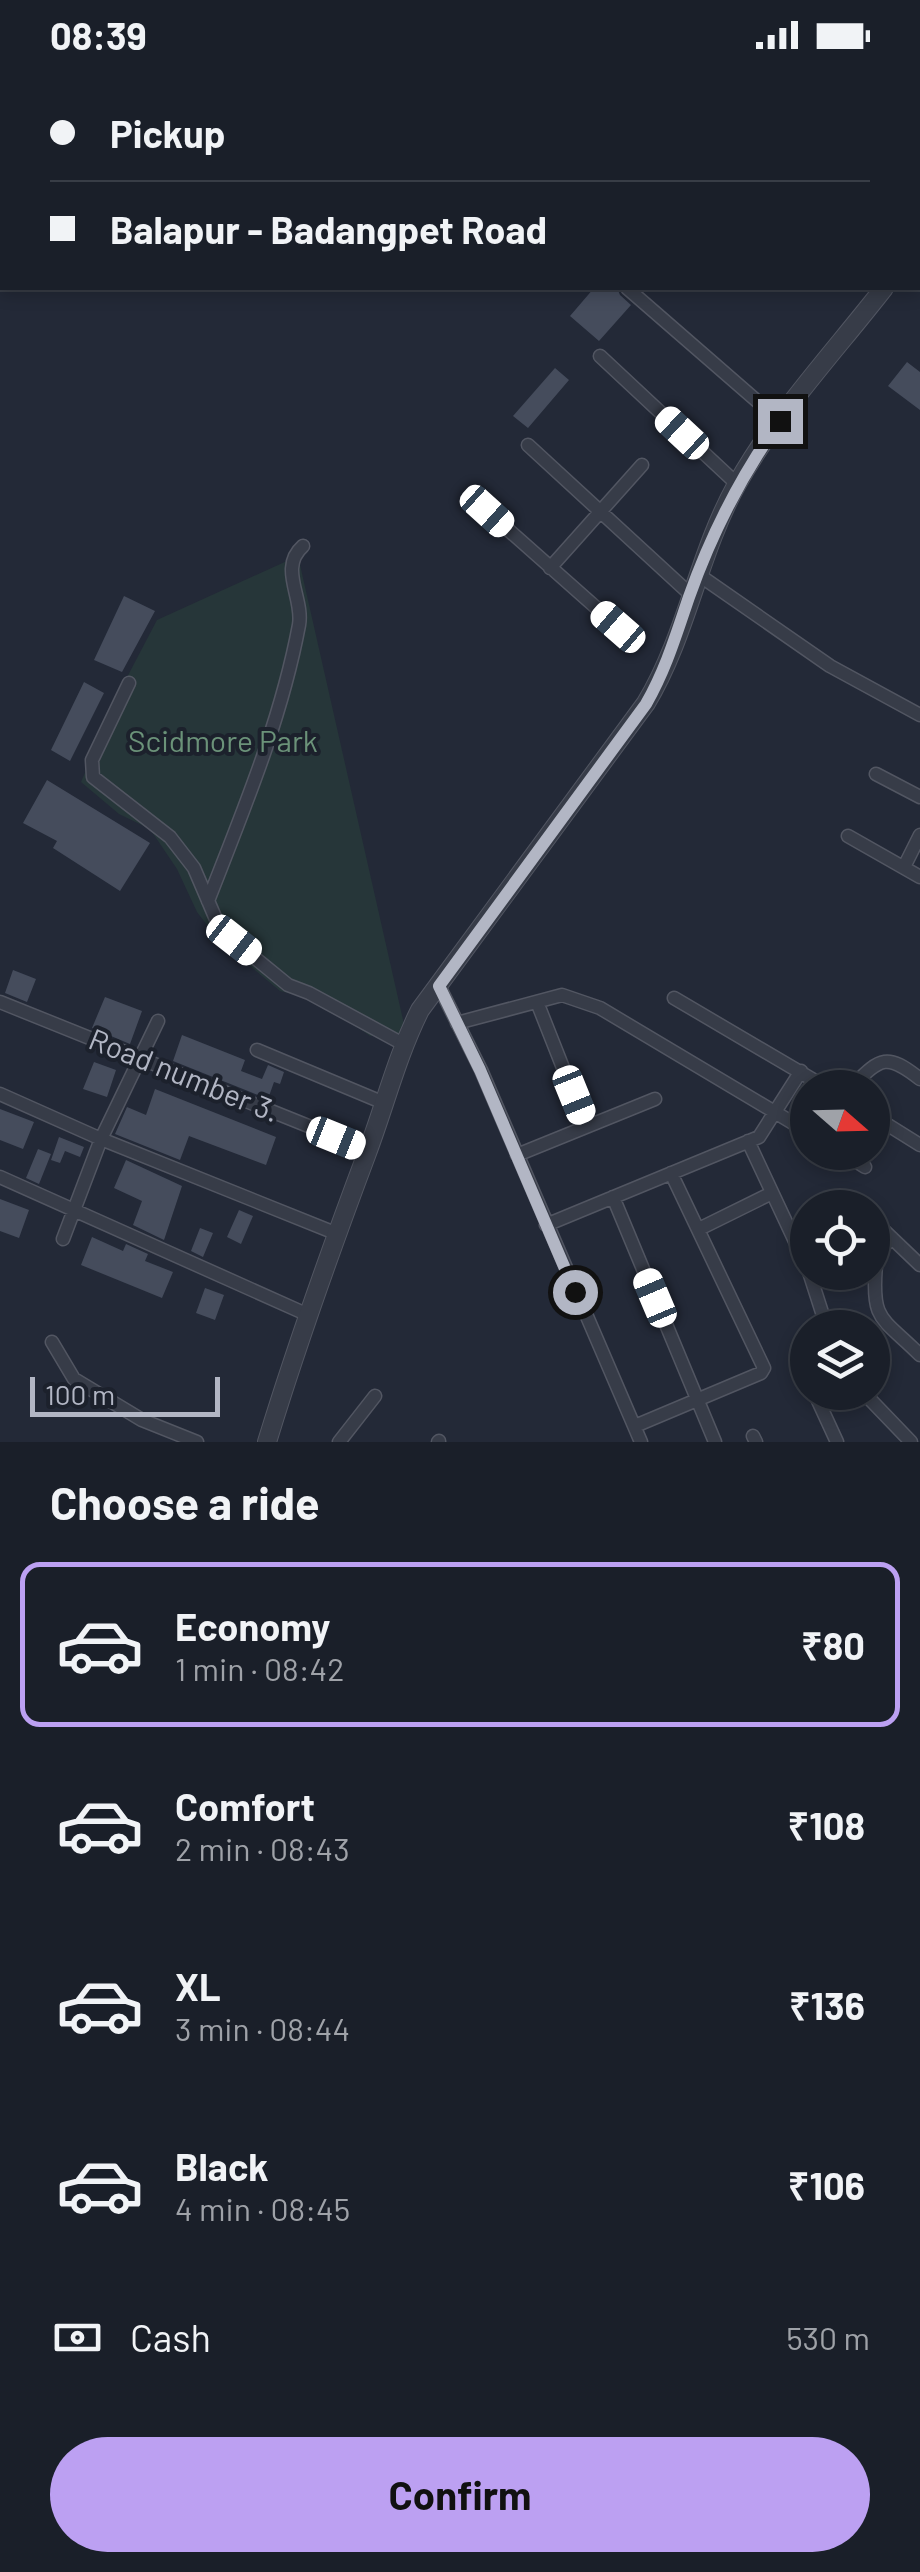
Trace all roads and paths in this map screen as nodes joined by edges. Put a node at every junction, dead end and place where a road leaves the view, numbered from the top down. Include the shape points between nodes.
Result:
1 (629, 290) edge
2 (882, 290) edge
3 (600, 356) dead end
4 (780, 421) junction
5 (528, 445) dead end
6 (642, 465) dead end
7 (737, 484) junction
8 (600, 509) junction
9 (487, 511) dead end
10 (303, 546) dead end
11 (550, 568) junction
12 (699, 575) junction
13 (690, 594) junction
14 (618, 627) dead end
15 (129, 683) dead end
16 (920, 714) edge
17 (876, 774) dead end
18 (920, 797) edge
19 (920, 834) edge
20 (848, 836) dead end
21 (904, 867) junction
22 (920, 877) edge
23 (208, 901) junction
24 (439, 986) junction
25 (674, 998) dead end
26 (0, 1002) edge
27 (537, 1002) junction
28 (158, 1022) dead end
29 (458, 1023) junction
30 (403, 1044) junction
31 (257, 1050) dead end
32 (141, 1060) junction
33 (799, 1070) edge
34 (868, 1070) edge
35 (920, 1079) edge
36 (790, 1089) edge
37 (0, 1094) edge
38 (655, 1099) dead end
39 (384, 1103) junction
40 (775, 1113) junction
41 (790, 1122) edge
42 (586, 1126) junction
43 (890, 1127) edge
44 (101, 1140) junction
45 (748, 1142) junction
46 (920, 1146) edge
47 (368, 1150) junction
48 (517, 1155) junction
49 (671, 1173) junction
50 (0, 1177) edge
51 (772, 1192) junction
52 (613, 1197) junction
53 (75, 1212) junction
54 (546, 1226) junction
55 (698, 1229) junction
56 (790, 1230) edge
57 (335, 1233) junction
58 (892, 1238) edge
59 (63, 1239) dead end
60 (920, 1265) edge
61 (874, 1290) edge
62 (306, 1314) junction
63 (52, 1342) dead end
64 (920, 1355) edge
65 (375, 1396) dead end
66 (698, 1400) junction
67 (822, 1410) edge
68 (880, 1410) edge
69 (635, 1426) junction
70 (197, 1442) edge
71 (267, 1442) edge
72 (339, 1442) edge
73 (641, 1442) edge
74 (716, 1442) edge
75 (837, 1442) edge
76 (911, 1442) edge

1 - 4 street
2 - 4 street
3 - 7 street
4 - 7 street
5 - 8 street
6 - 8 street
7 - 12 street
8 - 11 street
8 - 13 street
9 - 11 street
10 - 23 street via 293,562 299,625 280,708
11 - 14 street
12 - 13 street
12 - 16 street via 830,666
13 - 24 street via 646,704
15 - 23 street via 92,760 93,778 170,837
17 - 18 street
19 - 21 street
20 - 21 street
21 - 22 street
23 - 30 street via 218,924 288,985
24 - 29 street
24 - 30 street
25 - 33 street
26 - 32 street, Road number 3.
27 - 29 street
27 - 40 street via 562,996 600,1008
27 - 42 street
28 - 32 street
29 - 48 street
30 - 39 street
31 - 39 street
32 - 44 street
32 - 47 street, Road number 3.
34 - 35 street via 887,1060
36 - 40 street
37 - 44 street
38 - 42 street
39 - 47 street
40 - 41 street
40 - 45 street
42 - 48 street
43 - 46 street
44 - 53 street
44 - 57 street
45 - 49 street
45 - 51 street
47 - 57 street
48 - 54 street
49 - 52 street
49 - 55 street
50 - 53 street
51 - 55 street
51 - 56 street
52 - 54 street
52 - 66 street
53 - 59 street
53 - 62 street
54 - 69 street
55 - 66 street via 764,1368
57 - 62 street
58 - 60 street
61 - 64 street via 876,1312
62 - 71 street
63 - 70 street via 74,1379 142,1420
65 - 72 street
66 - 69 street
66 - 74 street
67 - 75 street
68 - 76 street
69 - 73 street

